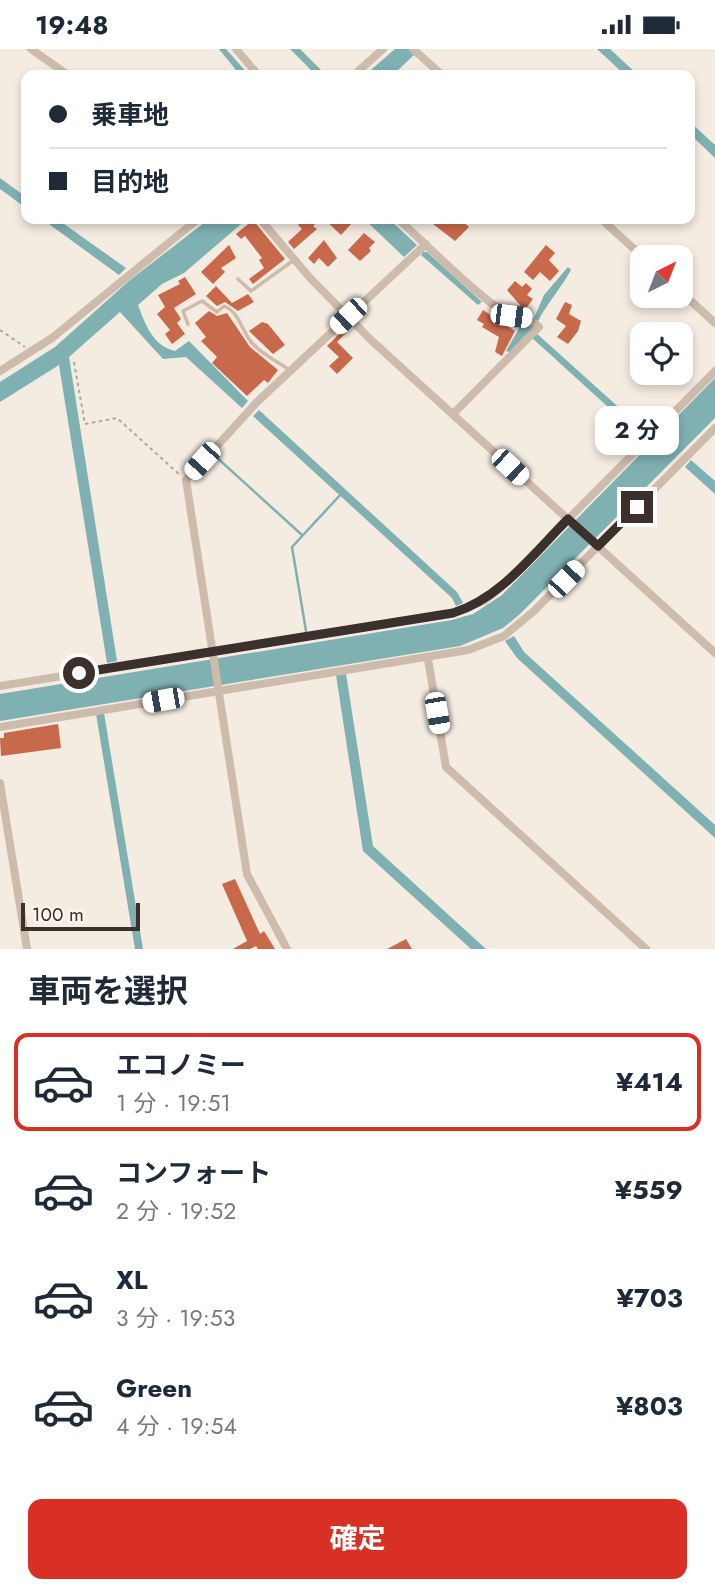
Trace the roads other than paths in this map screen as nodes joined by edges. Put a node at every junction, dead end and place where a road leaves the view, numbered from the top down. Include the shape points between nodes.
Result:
1 (31, 49) edge
2 (236, 49) edge
3 (383, 49) edge
4 (416, 51) edge
5 (61, 70) edge
6 (254, 70) edge
7 (360, 70) edge
8 (437, 70) edge
9 (192, 224) edge
10 (264, 224) edge
11 (404, 224) edge
12 (607, 224) edge
13 (426, 244) junction
14 (630, 245) edge
15 (294, 260) junction
16 (238, 278) dead end
17 (693, 303) edge
18 (348, 316) junction
19 (715, 323) edge
20 (188, 324) dead end
21 (290, 370) junction
22 (0, 371) edge
23 (715, 371) edge
24 (453, 414) junction
25 (715, 428) edge
26 (569, 521) junction
27 (595, 544) junction
28 (715, 653) edge
29 (212, 654) junction
30 (428, 659) junction
31 (0, 686) edge
32 (217, 689) junction
33 (0, 727) edge
34 (0, 783) edge
35 (27, 949) edge
36 (287, 949) edge
37 (646, 949) edge

1 - 5 street
2 - 6 street
3 - 7 street
4 - 8 street
9 - 22 street via 31,352
10 - 15 street
11 - 13 street
12 - 14 street
13 - 18 street
13 - 24 street via 491,303 535,325 529,340
15 - 16 lane via 251,291
15 - 18 street
17 - 19 street
18 - 21 street
18 - 24 street
20 - 21 lane via 183,311 192,303 202,301 217,312 229,308 256,348
21 - 29 street via 186,480
23 - 26 street
24 - 26 street
25 - 27 street
26 - 27 street
26 - 29 street via 499,589 470,608
27 - 28 street
27 - 30 street via 511,631 468,650
29 - 31 street
29 - 32 street
30 - 32 street
30 - 37 street via 446,767
32 - 33 street
32 - 36 street via 247,874
34 - 35 street

